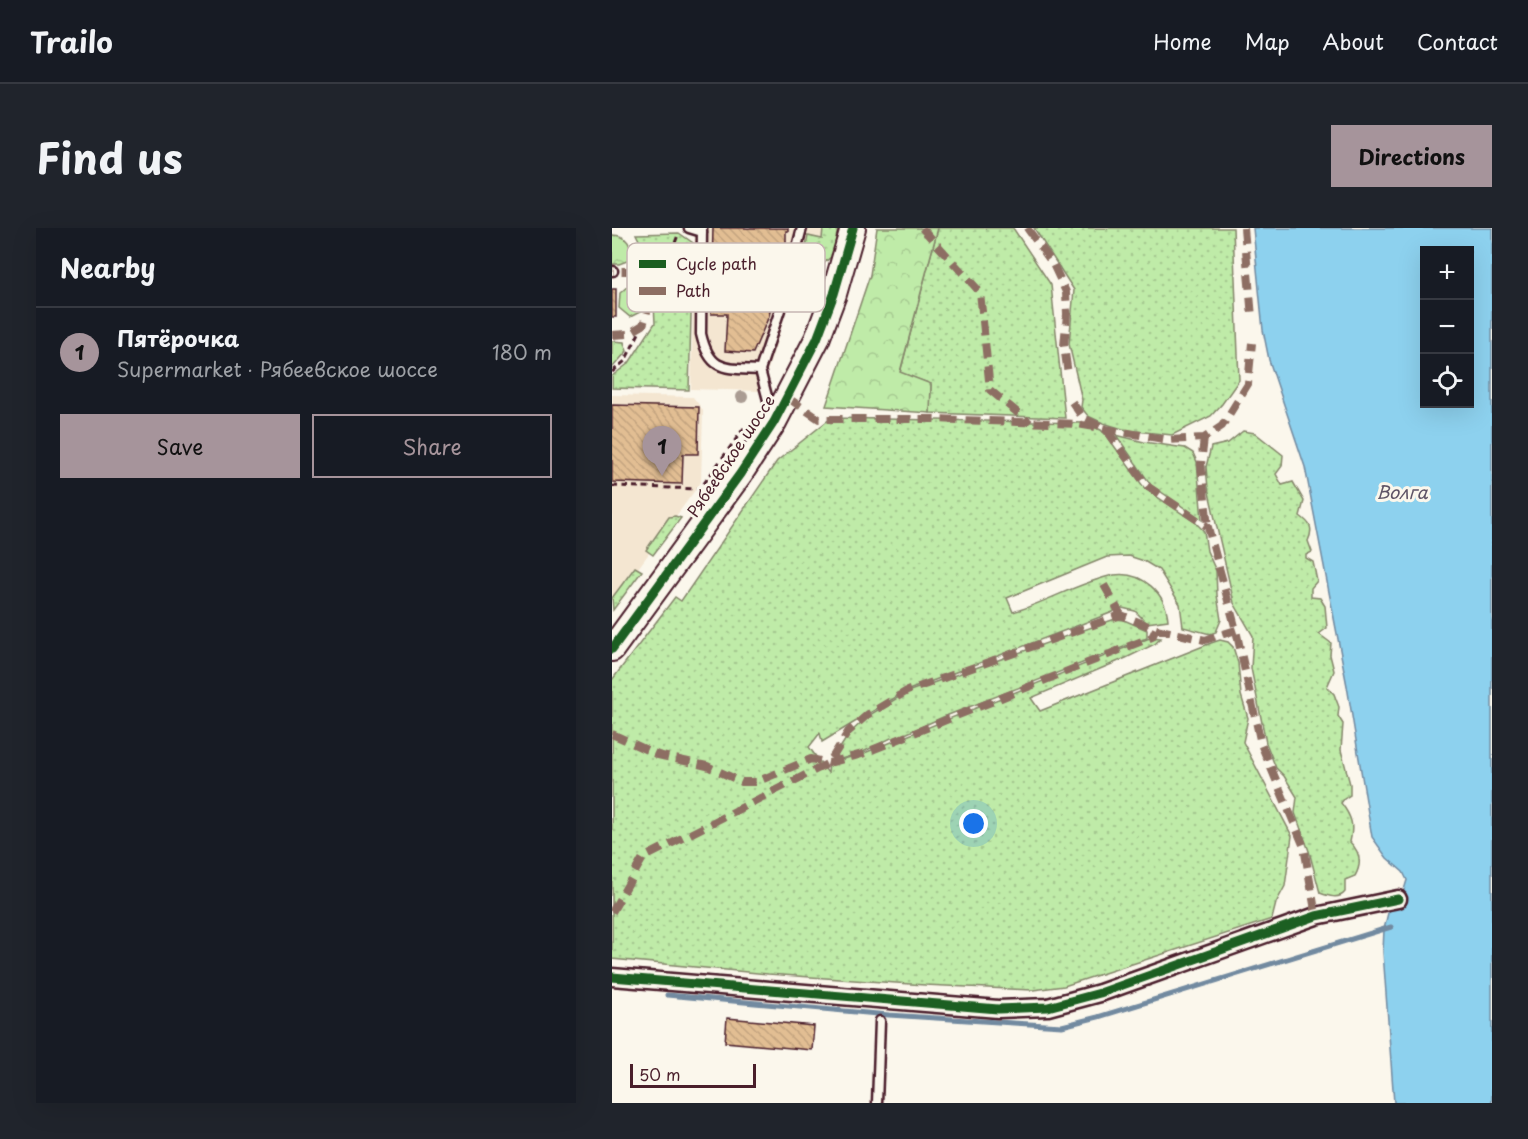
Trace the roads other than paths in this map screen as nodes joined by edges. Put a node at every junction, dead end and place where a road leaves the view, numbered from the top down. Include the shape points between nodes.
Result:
1 (689, 228) edge
2 (802, 228) edge
3 (853, 228) edge
4 (702, 230) edge
5 (798, 243) edge
6 (701, 312) edge
7 (779, 312) edge
8 (760, 369) junction
9 (774, 422) junction
10 (612, 649) edge
11 (1398, 899) dead end
12 (612, 976) edge
13 (880, 1021) dead end
14 (877, 1103) edge

1 - 4 lane
2 - 5 lane
3 - 9 street, Рябеевское шоссе via 817,339
6 - 8 lane via 701,334 712,361 724,368
7 - 8 lane
8 - 9 lane
9 - 10 street, Рябеевское шоссе
11 - 12 street via 1316,916 1100,993 1048,1007 998,1009
13 - 14 lane

